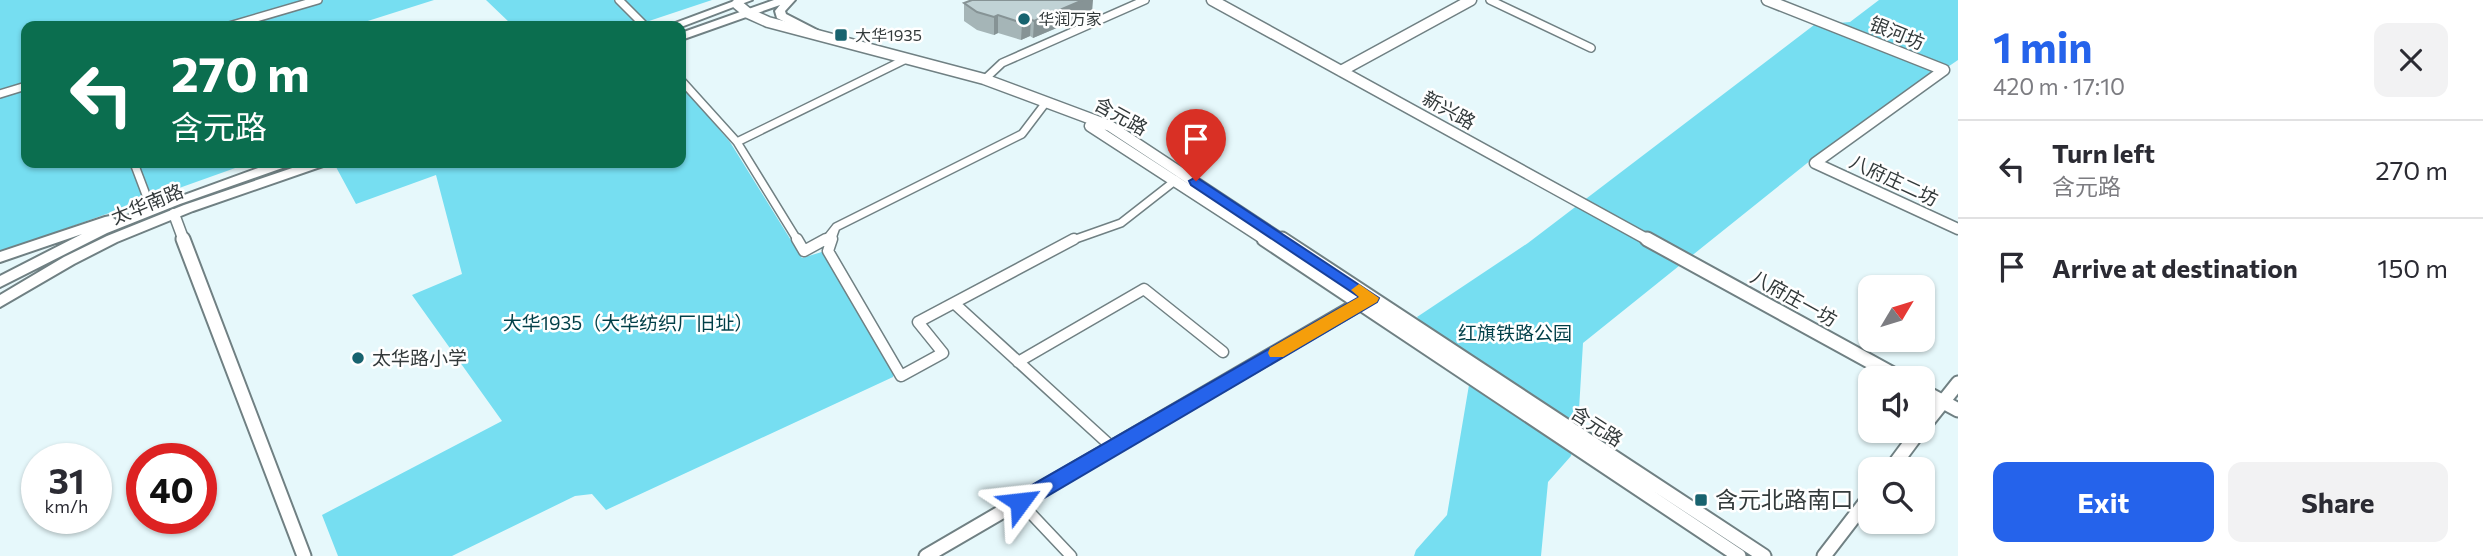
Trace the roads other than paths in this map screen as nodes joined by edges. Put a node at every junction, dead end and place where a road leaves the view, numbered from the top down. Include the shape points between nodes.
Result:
1 (318, 0) edge
2 (619, 0) edge
3 (784, 0) edge
4 (790, 0) edge
5 (1212, 0) edge
6 (1471, 0) edge
7 (1490, 0) edge
8 (1767, 0) edge
9 (1139, 1) edge
10 (299, 3) edge
11 (740, 8) edge
12 (244, 21) edge
13 (640, 21) edge
14 (686, 23) edge
15 (817, 34) junction
16 (686, 35) edge
17 (1591, 48) dead end
18 (904, 61) junction
19 (1341, 71) junction
20 (985, 79) junction
21 (686, 86) edge
22 (21, 88) edge
23 (0, 94) edge
24 (1044, 105) junction
25 (737, 142) junction
26 (1815, 163) joint
27 (136, 168) edge
28 (269, 168) edge
29 (304, 168) edge
30 (1176, 180) junction
31 (185, 197) junction
32 (151, 208) junction
33 (174, 214) junction
34 (836, 227) junction
35 (1958, 229) edge
36 (1670, 251) joint
37 (0, 257) edge
38 (0, 282) edge
39 (1366, 301) junction
40 (0, 302) edge
41 (955, 304) junction
42 (1223, 352) dead end
43 (1018, 362) junction
44 (1878, 366) edge
45 (1958, 383) edge
46 (1935, 397) edge
47 (1943, 401) junction
48 (1958, 410) edge
49 (1935, 412) edge
50 (1911, 443) edge
51 (1113, 448) junction
52 (1900, 457) edge
53 (1020, 502) junction
54 (1858, 512) edge
55 (304, 556) edge
56 (926, 556) edge
57 (1071, 556) edge
58 (1739, 556) edge
59 (1764, 556) edge
60 (1824, 556) edge

1 - 10 street
2 - 13 street
3 - 11 main road
4 - 15 main road via 780,10 781,16
5 - 19 street, 新兴路
6 - 19 street
7 - 17 street
8 - 26 street, 银河坊 via 1944,71
9 - 20 street via 1002,63
10 - 12 street
11 - 14 main road
11 - 15 street, 含元路 via 768,22
11 - 16 main road
11 - 18 street, 含元路 via 764,26
15 - 20 street, 含元路
18 - 24 street, 含元路
18 - 25 street
19 - 36 street, 新兴路
20 - 39 street, 含元路 via 1050,99 1110,126
21 - 25 street
22 - 23 street
24 - 30 street, 含元路 via 1102,132
24 - 34 street via 1022,134
25 - 34 street via 804,251 824,242
26 - 35 street, 八府庄二坊
27 - 32 street
28 - 31 main road, 太华南路
29 - 33 main road, 太华南路
30 - 39 street, 含元路
30 - 41 street via 1121,223 1080,235
31 - 32 main road
31 - 38 main road, 太华南路 via 45,257
32 - 37 main road
33 - 40 main road, 太华南路 via 111,239
33 - 55 street
34 - 41 street via 828,251 901,376 943,353 918,322
36 - 44 street, 八府庄一坊
39 - 51 street
39 - 58 street, 含元路
39 - 59 street, 含元路
41 - 43 street
42 - 43 street via 1144,289
43 - 51 street
45 - 47 street
46 - 47 street
47 - 48 street
47 - 49 street
50 - 52 street
51 - 53 street
53 - 56 street
53 - 57 street
54 - 60 street

